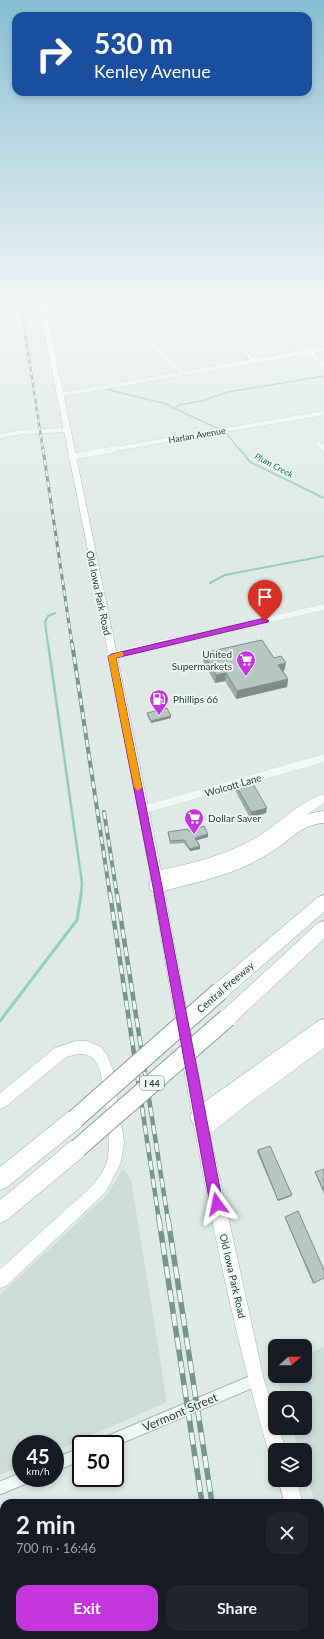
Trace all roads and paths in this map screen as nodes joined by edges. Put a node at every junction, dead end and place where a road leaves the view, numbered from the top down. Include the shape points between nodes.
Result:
1 (56, 376) edge
2 (163, 376) edge
3 (59, 395) junction
4 (324, 413) edge
5 (66, 430) junction
6 (0, 436) edge
7 (318, 443) dead end
8 (324, 450) edge
9 (71, 457) junction
10 (324, 607) edge
11 (112, 656) junction
12 (324, 758) edge
13 (324, 798) edge
14 (142, 810) junction
15 (324, 817) edge
16 (157, 881) junction
17 (324, 902) edge
18 (324, 928) edge
19 (324, 1027) edge
20 (324, 1040) edge
21 (0, 1102) edge
22 (201, 1124) junction
23 (0, 1180) edge
24 (0, 1213) edge
25 (0, 1280) edge
26 (256, 1380) junction
27 (124, 1436) edge
28 (275, 1443) edge
29 (12, 1483) edge
30 (289, 1487) edge
31 (0, 1488) edge
32 (293, 1499) edge

1 - 3 main road, Old Iowa Park Road
2 - 3 street
3 - 5 main road, Old Iowa Park Road
4 - 9 street, Harlan Avenue
5 - 6 street
5 - 9 main road, Old Iowa Park Road
7 - 8 street
9 - 11 main road, Old Iowa Park Road
10 - 11 street
11 - 14 main road, Old Iowa Park Road
12 - 14 street, Wolcott Lane
13 - 16 main road via 244,849
14 - 16 main road, Old Iowa Park Road
15 - 16 highway via 318,816 301,822 268,846 233,864
16 - 22 main road, Old Iowa Park Road
17 - 23 highway, Central Freeway / I 44, bridge via 75,1119
18 - 24 highway, I 44, bridge via 227,1018
19 - 22 highway
20 - 22 main road via 240,1100
21 - 25 main road via 60,1053 81,1046 91,1048 98,1053 107,1068 116,1153 109,1175 101,1187
22 - 26 main road, Old Iowa Park Road
26 - 27 street, Vermont Street
26 - 28 main road, Old Iowa Park Road
29 - 31 street
30 - 32 main road

